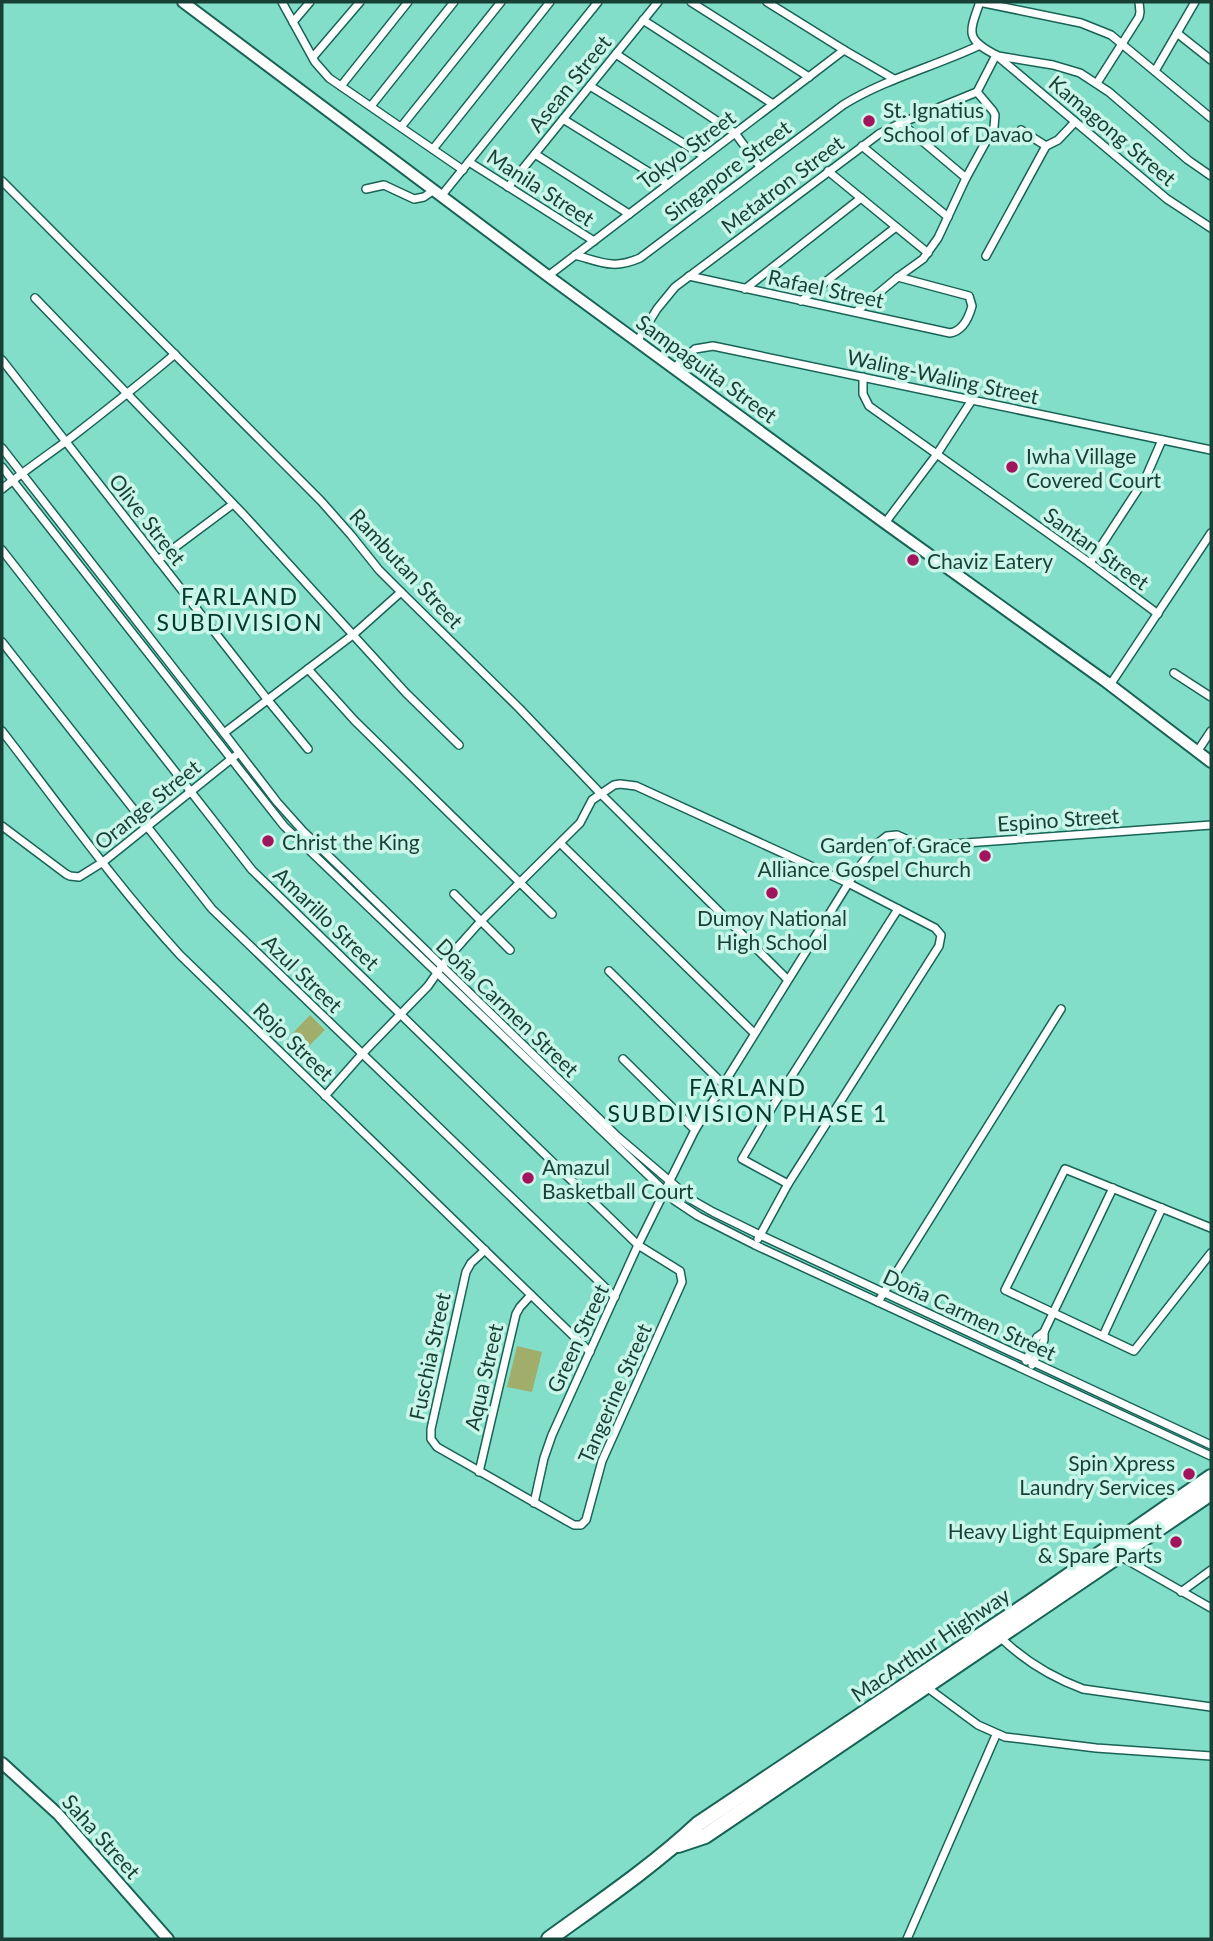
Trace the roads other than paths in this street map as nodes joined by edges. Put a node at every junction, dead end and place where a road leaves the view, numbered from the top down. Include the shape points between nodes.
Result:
1 (183, 2) edge
2 (282, 2) edge
3 (310, 2) edge
4 (360, 2) edge
5 (408, 2) edge
6 (454, 2) edge
7 (501, 2) edge
8 (550, 2) edge
9 (598, 2) edge
10 (658, 2) edge
11 (691, 2) edge
12 (767, 2) edge
13 (979, 2) edge
14 (1139, 2) edge
15 (1195, 2) edge
16 (643, 20) junction
17 (293, 22) junction
18 (1177, 33) junction
19 (1122, 43) junction
20 (978, 46) junction
21 (844, 50) junction
22 (616, 54) junction
23 (996, 55) junction
24 (313, 57) junction
25 (1210, 57) edge
26 (1155, 71) junction
27 (809, 77) junction
28 (894, 79) junction
29 (1097, 83) junction
30 (341, 86) junction
31 (590, 86) junction
32 (977, 92) junction
33 (774, 104) junction
34 (371, 106) junction
35 (1211, 118) edge
36 (563, 119) junction
37 (1075, 122) junction
38 (901, 123) junction
39 (401, 127) junction
40 (1021, 130) dead end
41 (735, 133) junction
42 (862, 146) junction
43 (1046, 146) junction
44 (433, 149) junction
45 (535, 154) junction
46 (704, 156) junction
47 (469, 162) junction
48 (760, 167) junction
49 (463, 170) junction
50 (828, 171) junction
51 (1211, 176) edge
52 (966, 178) junction
53 (2, 181) edge
54 (668, 184) junction
55 (508, 187) junction
56 (366, 189) dead end
57 (438, 193) junction
58 (861, 198) junction
59 (629, 214) junction
60 (948, 217) junction
61 (896, 227) junction
62 (1211, 228) edge
63 (593, 241) junction
64 (928, 253) junction
65 (575, 255) junction
66 (986, 256) dead end
67 (548, 276) junction
68 (689, 276) junction
69 (898, 277) junction
70 (745, 289) junction
71 (35, 298) dead end
72 (802, 301) junction
73 (856, 312) junction
74 (638, 341) junction
75 (175, 354) junction
76 (2, 360) edge
77 (675, 367) junction
78 (863, 377) junction
79 (128, 394) junction
80 (972, 400) junction
81 (1162, 440) junction
82 (65, 442) junction
83 (2, 449) edge
84 (1211, 450) edge
85 (937, 454) junction
86 (2, 467) edge
87 (21, 473) junction
88 (12, 481) junction
89 (2, 489) edge
90 (233, 504) junction
91 (885, 523) junction
92 (1211, 533) edge
93 (2, 551) edge
94 (158, 560) junction
95 (1090, 563) junction
96 (401, 592) junction
97 (1157, 614) junction
98 (354, 634) junction
99 (2, 642) edge
100 (308, 669) junction
101 (1174, 673) dead end
102 (1110, 685) junction
103 (1211, 697) edge
104 (267, 699) junction
105 (2, 731) edge
106 (1211, 731) edge
107 (224, 733) junction
108 (459, 745) dead end
109 (308, 749) dead end
110 (1197, 752) junction
111 (235, 756) junction
112 (1211, 762) edge
113 (190, 792) junction
114 (601, 794) junction
115 (276, 802) junction
116 (270, 809) junction
117 (1211, 825) edge
118 (2, 826) edge
119 (146, 827) junction
120 (303, 831) junction
121 (296, 839) junction
122 (561, 844) junction
123 (103, 862) junction
124 (521, 881) junction
125 (848, 883) junction
126 (354, 887) junction
127 (454, 894) dead end
128 (898, 909) junction
129 (552, 914) dead end
130 (480, 922) junction
131 (510, 950) dead end
132 (439, 970) junction
133 (610, 971) dead end
134 (787, 979) junction
135 (1061, 1010) dead end
136 (401, 1013) junction
137 (754, 1032) junction
138 (362, 1054) junction
139 (623, 1059) dead end
140 (723, 1084) junction
141 (326, 1096) junction
142 (569, 1096) junction
143 (695, 1130) junction
144 (669, 1181) junction
145 (788, 1184) junction
146 (1113, 1188) junction
147 (664, 1191) junction
148 (1162, 1208) junction
149 (1211, 1227) edge
150 (760, 1235) junction
151 (638, 1245) junction
152 (755, 1245) junction
153 (485, 1250) junction
154 (1211, 1253) edge
155 (883, 1293) junction
156 (531, 1295) junction
157 (615, 1297) junction
158 (877, 1302) junction
159 (1053, 1313) junction
160 (1103, 1336) junction
161 (590, 1352) junction
162 (1030, 1361) junction
163 (1026, 1370) junction
164 (1211, 1445) edge
165 (1211, 1456) edge
166 (479, 1472) junction
167 (1211, 1477) edge
168 (1211, 1493) edge
169 (534, 1503) junction
170 (1114, 1552) junction
171 (1211, 1570) edge
172 (1181, 1591) junction
173 (1211, 1608) edge
174 (995, 1632) junction
175 (925, 1686) junction
176 (1211, 1707) edge
177 (996, 1734) junction
178 (1211, 1756) edge
179 (2, 1763) edge
180 (674, 1847) junction
181 (168, 1939) edge
182 (550, 1939) edge
183 (907, 1939) edge

1 - 57 street, Sampaguita Street
2 - 17 street
3 - 17 street
4 - 24 street
5 - 30 street
6 - 34 street
7 - 39 street
8 - 44 street
9 - 47 street
10 - 16 street, Asean Street
11 - 27 street
12 - 21 street
13 - 19 street via 1081,23
13 - 20 street via 972,29
14 - 19 street via 1139,17
15 - 18 street
16 - 22 street, Asean Street
16 - 33 street
17 - 24 street
18 - 25 street
18 - 26 street
19 - 26 street
19 - 29 street
20 - 23 street
20 - 28 street, Singapore Street
21 - 27 street, Tokyo Street
21 - 28 street
22 - 31 street, Asean Street
22 - 41 street
23 - 29 street via 1068,69
23 - 32 street
23 - 37 street, Kamagong Street
24 - 30 street
26 - 35 street
27 - 33 street, Tokyo Street
28 - 48 street, Singapore Street via 863,92
29 - 51 street
30 - 34 street
31 - 36 street, Asean Street
31 - 46 street
32 - 38 street, Metatron Street
32 - 52 street via 993,110 995,122
33 - 41 street, Tokyo Street
34 - 39 street
36 - 45 street, Asean Street
36 - 54 street
37 - 43 street
37 - 62 street, Kamagong Street via 1167,199
38 - 42 street, Metatron Street
38 - 52 street
39 - 44 street
40 - 43 street
41 - 46 street, Tokyo Street
41 - 48 street
42 - 50 street, Metatron Street
42 - 60 street
43 - 66 street
44 - 49 street
45 - 55 street, Asean Street
45 - 59 street
46 - 54 street, Tokyo Street
47 - 49 street
47 - 55 street, Manila Street
48 - 65 street, Singapore Street via 640,258 611,265
49 - 57 street
50 - 58 street
50 - 68 street, Metatron Street
52 - 60 street
53 - 75 street, Rambutan Street
54 - 59 street, Tokyo Street
55 - 63 street, Manila Street
56 - 57 street via 384,185 414,199
57 - 67 street, Sampaguita Street
58 - 61 street
58 - 70 street
59 - 63 street, Tokyo Street
60 - 64 street
61 - 64 street
61 - 72 street
63 - 65 street, Tokyo Street
64 - 69 street
65 - 67 street, Tokyo Street
67 - 74 street, Sampaguita Street
68 - 70 street, Rafael Street
68 - 74 street, Metatron Street via 666,298
69 - 73 street
69 - 73 street, Rafael Street via 969,296 972,306 962,326 950,333
70 - 72 street, Rafael Street
71 - 79 street
72 - 73 street, Rafael Street
74 - 77 street, Sampaguita Street
75 - 79 street
75 - 96 street, Rambutan Street via 321,501
76 - 82 street, Olive Street
77 - 78 street, Waling-Waling Street via 695,349 713,346
77 - 91 street, Sampaguita Street
78 - 80 street, Waling-Waling Street
78 - 85 street, Santan Street via 869,406
79 - 82 street
79 - 90 street
80 - 81 street, Waling-Waling Street
80 - 85 street
81 - 84 street, Waling-Waling Street
81 - 95 street via 1146,477
82 - 87 street
82 - 94 street, Olive Street
83 - 87 street, Doña Carmen Street
85 - 91 street
85 - 95 street, Santan Street
86 - 88 street, Doña Carmen Street
87 - 88 street
87 - 107 street, Doña Carmen Street
88 - 89 street
88 - 111 street, Doña Carmen Street
90 - 94 street
90 - 98 street
91 - 102 street, Sampaguita Street
92 - 97 street
93 - 113 street, Amarillo Street
94 - 104 street, Olive Street
95 - 97 street, Santan Street
96 - 98 street
96 - 114 street, Rambutan Street
97 - 102 street
98 - 100 street
98 - 108 street
99 - 119 street, Azul Street
100 - 104 street
100 - 124 street via 355,721
101 - 103 street
102 - 110 street, Sampaguita Street
104 - 107 street
104 - 109 street, Olive Street
105 - 123 street, Rojo Street
106 - 110 street
107 - 111 street, Doña Carmen Street
110 - 112 street, Sampaguita Street
111 - 113 street, Orange Street
111 - 115 street, Doña Carmen Street
111 - 116 street, Doña Carmen Street
113 - 119 street, Orange Street
113 - 136 street, Amarillo Street via 252,870
114 - 122 street
114 - 125 street via 614,785 636,786
114 - 134 street, Rambutan Street
115 - 116 street
115 - 120 street, Doña Carmen Street
116 - 121 street, Doña Carmen Street
117 - 125 street, Espino Street via 926,845 892,835 878,843
118 - 123 street, Orange Street via 66,874 84,875
119 - 123 street, Orange Street
119 - 138 street, Azul Street via 212,909
120 - 121 street
120 - 126 street, Doña Carmen Street
121 - 126 street, Doña Carmen Street
122 - 124 street
122 - 137 street
123 - 141 street, Rojo Street via 180,956
124 - 129 street
124 - 130 street
125 - 128 street
125 - 134 street, Green Street
126 - 132 street, Doña Carmen Street
127 - 130 street
128 - 145 street via 935,928 941,942
128 - 145 street via 742,1159
130 - 131 street
130 - 132 street
132 - 136 street
132 - 142 street, Doña Carmen Street
133 - 140 street
134 - 137 street, Green Street
135 - 155 street
136 - 138 street
136 - 151 street, Amarillo Street
137 - 140 street, Green Street
138 - 141 street
138 - 157 street, Azul Street
139 - 143 street
140 - 143 street, Green Street
141 - 153 street, Rojo Street
142 - 144 street, Doña Carmen Street
142 - 147 street, Doña Carmen Street
143 - 144 street, Green Street
144 - 147 street, Green Street
144 - 150 street, Doña Carmen Street via 702,1206
145 - 150 street
146 - 148 street
146 - 159 street
146 - 159 street via 1065,1169 1005,1290
147 - 151 street, Green Street
147 - 152 street, Doña Carmen Street via 698,1216
148 - 149 street
148 - 160 street
150 - 152 street
150 - 155 street, Doña Carmen Street
151 - 157 street, Green Street
151 - 169 street, Tangerine Street via 678,1268 682,1282 602,1461 586,1520 575,1525
152 - 158 street, Doña Carmen Street
153 - 156 street, Rojo Street
153 - 166 street, Fuschia Street via 466,1272 430,1435 437,1447
154 - 160 street via 1134,1351
155 - 158 street
155 - 162 street, Doña Carmen Street
156 - 161 street, Rojo Street
156 - 166 street, Aqua Street via 513,1322
157 - 161 street, Green Street
158 - 163 street, Doña Carmen Street
159 - 160 street
159 - 162 street via 1037,1337
161 - 169 street, Green Street via 546,1451
162 - 163 street
162 - 164 street, Doña Carmen Street
163 - 165 street, Doña Carmen Street
166 - 169 street, Fuschia Street
167 - 170 highway, MacArthur Highway
168 - 170 highway, MacArthur Highway
170 - 172 street
170 - 174 highway, MacArthur Highway
171 - 172 street
172 - 173 street
174 - 175 highway, MacArthur Highway
174 - 176 street via 1031,1663 1083,1689
174 - 180 highway, MacArthur Highway via 698,1824
175 - 177 street
175 - 180 highway, MacArthur Highway via 705,1836
177 - 178 street via 1074,1746
177 - 183 street
179 - 181 street, Saha Street via 58,1814
180 - 182 highway, MacArthur Highway

